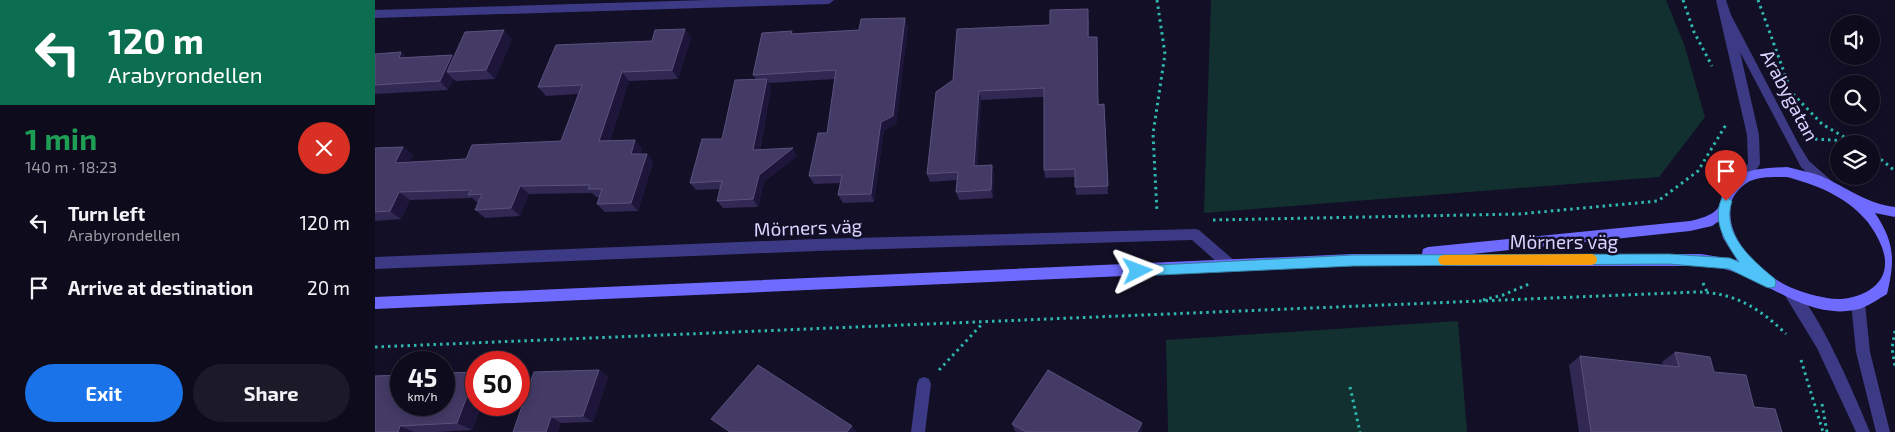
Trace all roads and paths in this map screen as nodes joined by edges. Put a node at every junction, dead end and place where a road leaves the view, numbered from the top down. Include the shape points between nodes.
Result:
1 (829, 0) edge
2 (1157, 0) edge
3 (1683, 0) edge
4 (1721, 0) edge
5 (1758, 0) edge
6 (675, 2) edge
7 (375, 14) edge
8 (1726, 15) junction
9 (1714, 71) dead end
10 (1729, 120) dead end
11 (1841, 135) edge
12 (1880, 158) edge
13 (1895, 171) edge
14 (1744, 178) junction
15 (1829, 186) junction
16 (1844, 194) junction
17 (1570, 211) dead end
18 (1723, 211) junction
19 (1895, 212) edge
20 (1157, 220) dead end
21 (1353, 260) junction
22 (375, 263) edge
23 (1893, 264) edge
24 (1231, 266) junction
25 (1770, 283) junction
26 (1791, 294) junction
27 (375, 303) edge
28 (1858, 303) junction
29 (983, 323) junction
30 (1895, 331) edge
31 (1791, 339) dead end
32 (375, 347) edge
33 (1799, 354) dead end
34 (1895, 366) edge
35 (924, 384) joint
36 (1350, 387) dead end
37 (918, 432) edge
38 (1360, 432) edge
39 (1823, 432) edge
40 (1863, 432) edge
41 (1883, 432) edge

1 - 6 street
2 - 20 path via 1165,54 1153,134
3 - 9 path via 1694,32
4 - 8 street, Arabygatan
5 - 11 path via 1791,91 1822,124
6 - 7 street
8 - 14 street, Arabygatan via 1753,135 1754,164
8 - 15 street, Arabygatan via 1794,146 1805,164
10 - 17 path via 1699,171 1658,200
12 - 13 path
14 - 15 main road via 1761,173 1787,172
14 - 18 main road via 1729,191
15 - 16 main road
16 - 19 main road
16 - 23 main road via 1870,216 1885,238
18 - 21 main road, Mörners väg via 1707,222 1690,226
18 - 25 main road via 1729,238 1745,261
21 - 24 main road, Mörners väg
21 - 25 main road, Mörners väg via 1715,261 1745,269
22 - 24 street, Mörners väg via 1195,234
23 - 28 main road via 1882,290
24 - 27 main road, Mörners väg
25 - 26 main road
26 - 28 main road via 1829,305
26 - 40 street via 1824,348
28 - 41 street via 1863,352
29 - 31 path via 1672,293 1719,294 1749,304 1774,321
29 - 32 path
29 - 35 path
30 - 34 path via 1891,356
33 - 39 path
35 - 37 street
36 - 38 path

